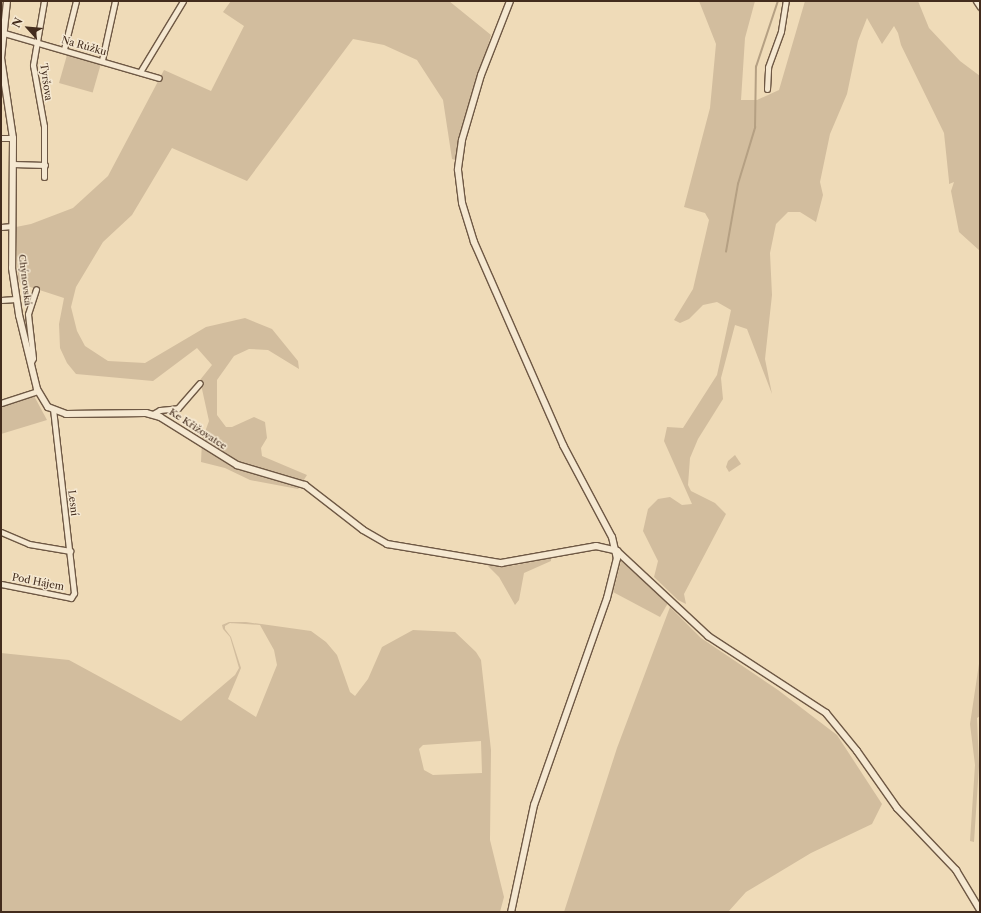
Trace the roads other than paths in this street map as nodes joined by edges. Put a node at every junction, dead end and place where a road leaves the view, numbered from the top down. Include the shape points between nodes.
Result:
1 (7, 1) edge
2 (44, 1) edge
3 (76, 1) edge
4 (115, 1) edge
5 (183, 1) edge
6 (510, 1) edge
7 (786, 1) edge
8 (976, 1) edge
9 (980, 7) edge
10 (2, 37) edge
11 (38, 42) junction
12 (64, 49) junction
13 (102, 60) junction
14 (140, 72) junction
15 (159, 78) dead end
16 (767, 89) dead end
17 (1, 138) edge
18 (13, 138) junction
19 (13, 164) junction
20 (45, 165) junction
21 (44, 177) dead end
22 (12, 226) junction
23 (1, 227) edge
24 (36, 289) dead end
25 (16, 299) junction
26 (1, 300) edge
27 (31, 362) junction
28 (200, 383) dead end
29 (38, 391) junction
30 (1, 403) edge
31 (53, 410) junction
32 (153, 414) junction
33 (1, 532) edge
34 (70, 551) junction
35 (617, 551) junction
36 (1, 584) edge
37 (71, 598) joint
38 (980, 910) edge
39 (511, 912) edge

1 - 10 street, Chýnovská
2 - 11 street, Tyršova
3 - 12 street
4 - 13 street
5 - 14 street
6 - 35 street via 481,75 462,140 458,170 462,204 474,242 563,445
7 - 16 street via 781,31 768,67
8 - 9 street
10 - 11 street, Na Růžku
10 - 18 street, Chýnovská via 2,66
11 - 12 street, Na Růžku
11 - 20 street, Tyršova via 33,65 44,126
12 - 13 street, Na Růžku
13 - 14 street, Na Růžku
14 - 15 street, Na Růžku
17 - 18 street
18 - 19 street, Chýnovská
19 - 20 street
19 - 22 street, Chýnovská
20 - 21 street, Tyršova
22 - 23 street
22 - 25 street, Chýnovská via 12,268
24 - 27 street via 28,314 34,358
25 - 26 street
25 - 27 street, Chýnovská
27 - 29 street, Chýnovská
28 - 32 street via 178,408 160,410
29 - 30 street
29 - 31 street, Chýnovská via 45,404
31 - 32 street, Ke Křižovatce via 70,414
31 - 34 street, Lesní
32 - 35 street, Ke Křižovatce via 237,465 305,485 377,540 400,547 501,563 596,546
33 - 34 street via 29,544
34 - 37 street, Lesní via 74,593
35 - 38 street via 702,631 826,713 857,751 897,808 956,870
35 - 39 street via 617,565 607,598 534,805
36 - 37 street, Pod Hájem

